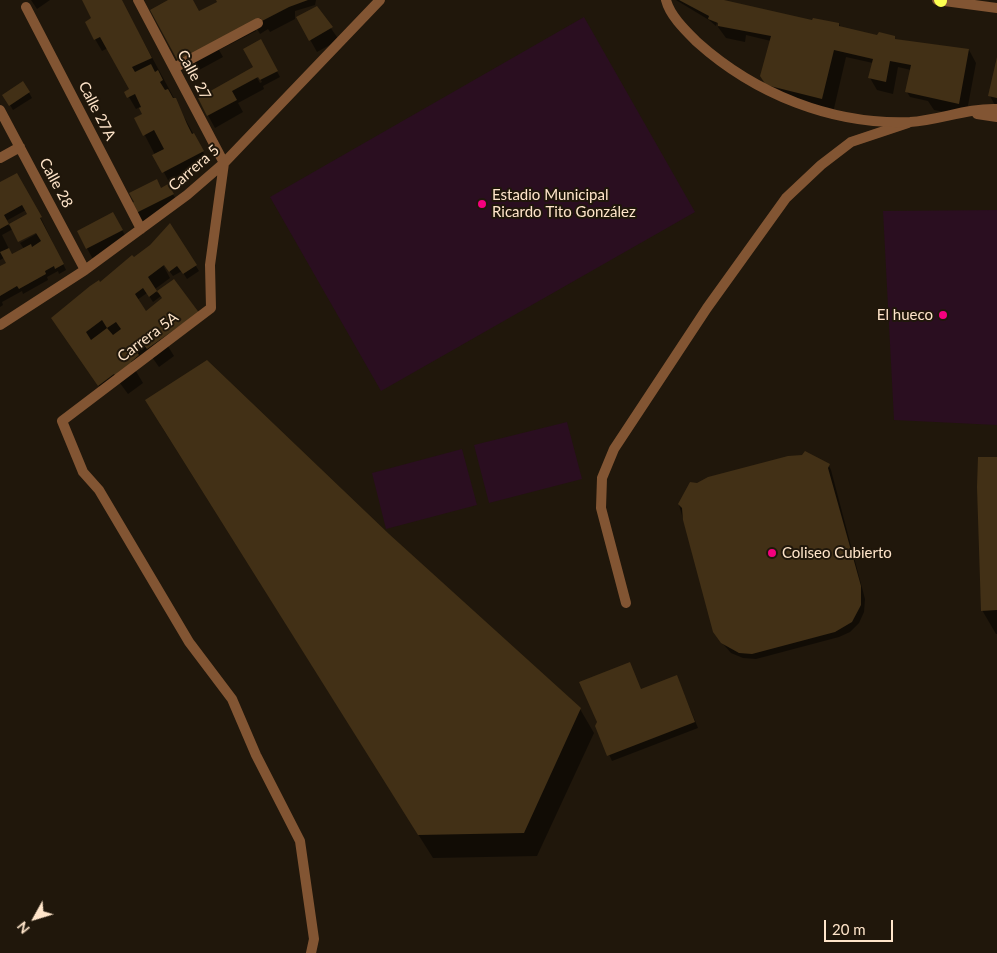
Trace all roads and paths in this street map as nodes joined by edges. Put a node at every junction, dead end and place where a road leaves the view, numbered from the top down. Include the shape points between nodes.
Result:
1 (138, 0) edge
2 (380, 0) edge
3 (666, 0) edge
4 (939, 0) edge
5 (26, 7) dead end
6 (997, 8) edge
7 (258, 23) dead end
8 (174, 68) junction
9 (997, 109) edge
10 (0, 110) edge
11 (961, 111) junction
12 (997, 117) edge
13 (912, 122) junction
14 (20, 147) junction
15 (0, 158) edge
16 (224, 163) junction
17 (141, 229) junction
18 (85, 270) junction
19 (211, 308) junction
20 (0, 325) edge
21 (103, 390) dead end
22 (626, 604) dead end
23 (311, 953) edge

1 - 8 street, Calle 27
2 - 16 street, Carrera 5
3 - 13 street via 684,30 716,58 758,86 828,113
4 - 6 street
5 - 17 street, Calle 27A
7 - 8 street
8 - 16 street, Calle 27
9 - 11 street
10 - 14 street, Calle 28
11 - 12 street
11 - 13 street
13 - 22 street via 851,142 786,198 707,308 614,449 602,478 601,508
14 - 15 street
14 - 18 street, Calle 28
16 - 17 street, Carrera 5
16 - 19 street via 210,264
17 - 18 street, Carrera 5
18 - 20 street, Carrera 5
19 - 21 street, Carrera 5A
19 - 23 street via 62,421 83,472 99,490 189,642 232,699 256,755 300,841 314,939

